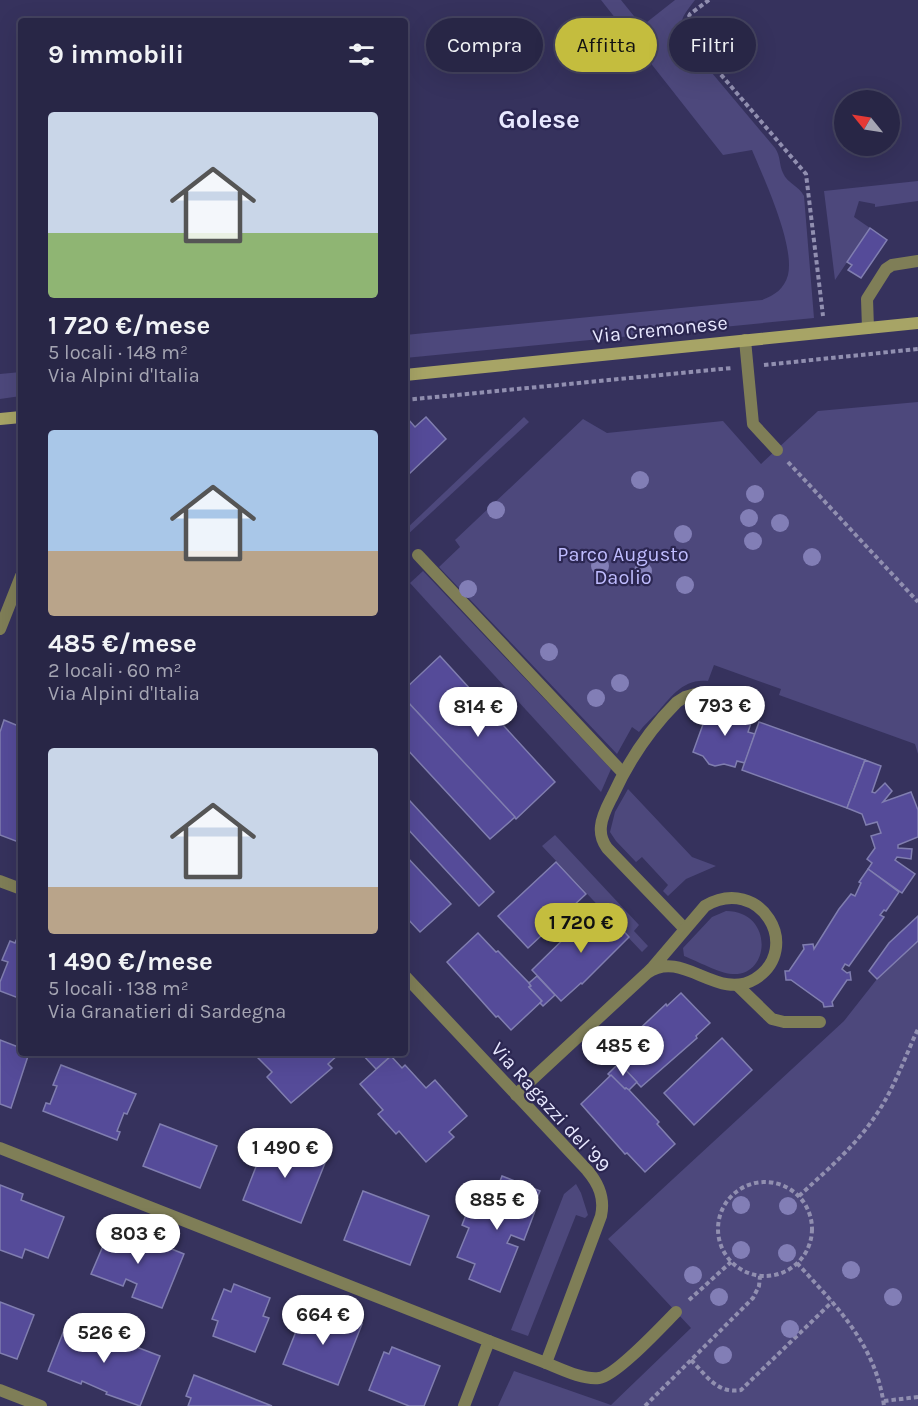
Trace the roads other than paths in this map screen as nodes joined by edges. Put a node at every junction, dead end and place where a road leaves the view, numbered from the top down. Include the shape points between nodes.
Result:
1 (918, 261) edge
2 (918, 323) edge
3 (868, 327) junction
4 (745, 340) junction
5 (408, 375) edge
6 (18, 417) edge
7 (0, 419) edge
8 (777, 450) road end
9 (418, 555) dead end
10 (18, 584) edge
11 (0, 629) edge
12 (699, 693) dead end
13 (623, 773) junction
14 (0, 881) edge
15 (18, 888) edge
16 (685, 929) junction
17 (647, 973) junction
18 (408, 979) edge
19 (737, 985) junction
20 (820, 1022) dead end
21 (516, 1095) junction
22 (0, 1148) edge
23 (676, 1312) road end
24 (489, 1341) junction
25 (546, 1364) junction
26 (0, 1390) edge
27 (41, 1406) edge
28 (464, 1406) edge

1 - 3 street via 886,269 867,299
2 - 3 main road, Via Cremonese
3 - 4 main road, Via Cremonese
4 - 5 main road, Via Cremonese
4 - 8 street via 753,424
6 - 7 main road
9 - 13 street
10 - 11 street
12 - 13 street via 685,697 670,709
13 - 16 street via 601,823 603,842
14 - 15 street
16 - 17 street
16 - 19 street via 705,906 723,898 750,901 765,913 776,939 773,957 762,973
17 - 19 street via 656,967 674,965 718,983
17 - 21 street
18 - 21 street, Via Ragazzi del '99
19 - 20 street via 772,1019
21 - 25 street, Via Ragazzi del '99 via 591,1176 603,1204
22 - 24 street
23 - 25 street via 608,1375 592,1378
24 - 25 street
24 - 28 street
26 - 27 street

